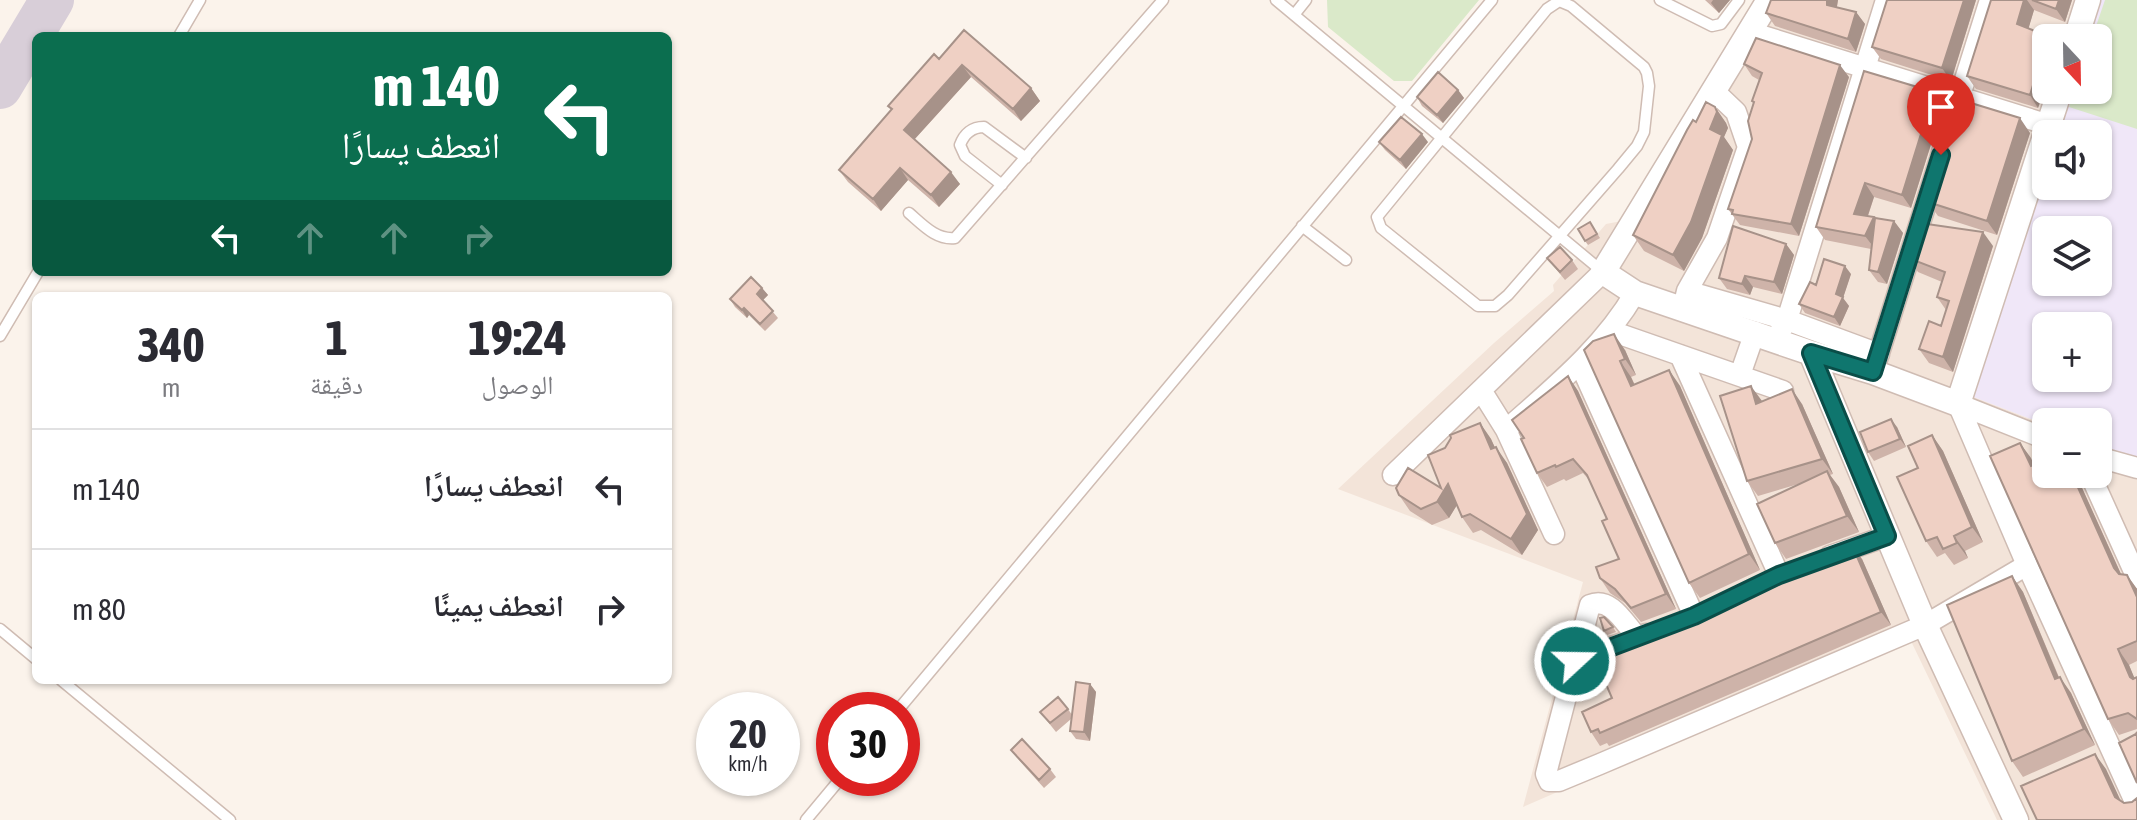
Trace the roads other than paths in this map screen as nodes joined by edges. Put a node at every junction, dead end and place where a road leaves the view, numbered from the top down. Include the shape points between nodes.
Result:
1 (200, 0) edge
2 (1163, 0) edge
3 (1276, 0) edge
4 (1306, 0) edge
5 (1492, 0) edge
6 (1660, 0) edge
7 (1739, 0) edge
8 (1769, 0) edge
9 (1886, 0) edge
10 (1990, 0) edge
11 (2088, 0) edge
12 (1294, 15) junction
13 (2080, 24) edge
14 (181, 32) edge
15 (1750, 32) junction
16 (1865, 69) junction
17 (1714, 91) junction
18 (1958, 98) junction
19 (1403, 106) junction
20 (2032, 120) edge
21 (1441, 137) junction
22 (1026, 158) junction
23 (2032, 177) edge
24 (1002, 185) junction
25 (909, 213) dead end
26 (1302, 226) junction
27 (1559, 237) junction
28 (1346, 260) dead end
29 (1603, 272) junction
30 (36, 276) edge
31 (1635, 293) junction
32 (1685, 300) junction
33 (1611, 331) junction
34 (1772, 331) junction
35 (0, 336) edge
36 (1811, 353) junction
37 (1680, 355) junction
38 (1876, 363) junction
39 (1580, 364) junction
40 (1740, 375) junction
41 (1481, 390) junction
42 (1783, 391) edge
43 (1958, 404) junction
44 (1506, 430) junction
45 (2032, 433) edge
46 (2112, 461) edge
47 (2137, 468) edge
48 (1393, 475) dead end
49 (2096, 488) edge
50 (1554, 534) dead end
51 (1887, 536) junction
52 (2027, 565) junction
53 (2137, 578) edge
54 (1925, 625) junction
55 (0, 629) edge
56 (1637, 637) junction
57 (32, 656) edge
58 (1575, 661) junction
59 (66, 684) edge
60 (913, 692) edge
61 (826, 796) edge
62 (2013, 804) edge
63 (2137, 806) edge
64 (230, 820) edge
65 (806, 820) edge

1 - 14 lane
2 - 22 lane
3 - 12 lane
4 - 12 lane
5 - 19 lane
6 - 7 lane via 1712,26 1721,24
8 - 15 street
9 - 16 street
10 - 18 street
11 - 13 street
12 - 19 lane
15 - 16 street
15 - 17 street
16 - 18 street
16 - 34 street
17 - 29 street
17 - 32 street via 1736,112 1748,147 1717,238
18 - 20 street
18 - 38 street
19 - 21 lane
19 - 26 lane
21 - 27 lane
21 - 27 lane via 1380,212 1381,228 1470,302 1486,307 1503,301
21 - 27 lane via 1559,1 1644,67 1649,86 1637,146
22 - 24 lane
22 - 24 lane via 984,127 970,130 962,139 965,156
23 - 43 street
24 - 25 lane via 955,238 936,235
26 - 28 lane
26 - 60 lane
27 - 29 lane
29 - 31 street
29 - 41 street
30 - 35 lane
31 - 32 street
31 - 33 street
32 - 34 street
32 - 34 street
33 - 37 street
33 - 39 street
34 - 36 street
34 - 38 street
34 - 40 street
36 - 38 street
36 - 51 street
37 - 40 street
37 - 51 street via 1785,573
38 - 43 street
39 - 44 street
39 - 56 street via 1687,618
40 - 42 street
41 - 44 street
41 - 48 street
43 - 45 street
43 - 52 street
44 - 50 street
46 - 47 street
49 - 53 street
51 - 54 street
52 - 54 street
52 - 63 street
54 - 58 street via 1586,770 1549,781 1546,774
54 - 62 street
55 - 57 lane
56 - 58 street
56 - 58 street via 1608,604 1597,602 1590,605
59 - 64 lane
61 - 65 lane

